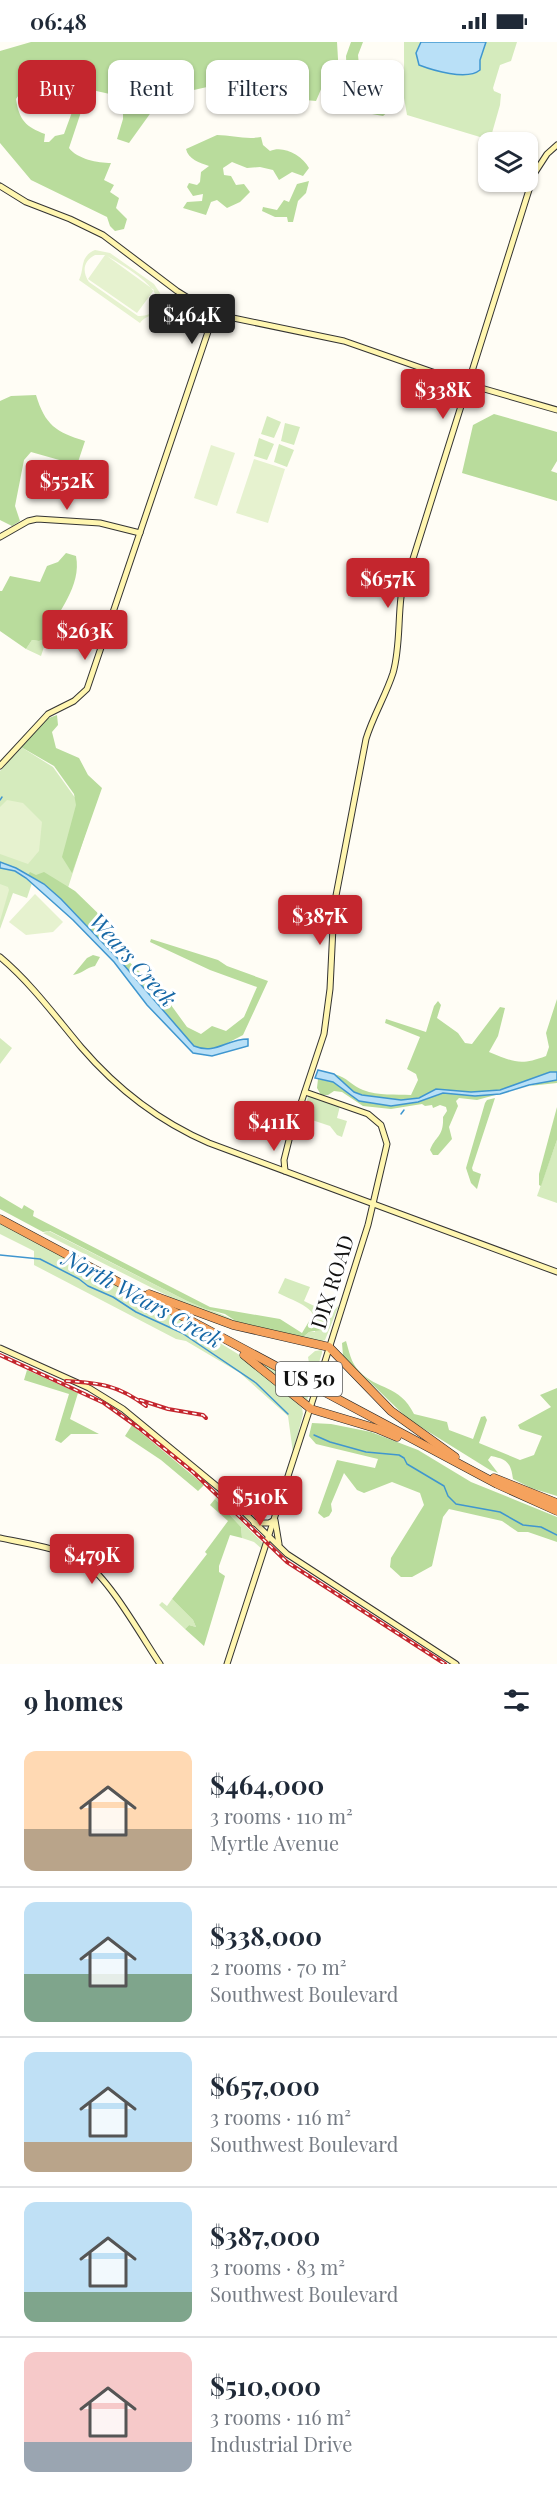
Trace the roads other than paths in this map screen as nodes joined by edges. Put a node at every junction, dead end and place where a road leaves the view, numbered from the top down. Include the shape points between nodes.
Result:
1 (557, 145) edge
2 (0, 186) edge
3 (214, 314) junction
4 (467, 384) junction
5 (557, 410) edge
6 (140, 533) junction
7 (0, 537) edge
8 (0, 766) edge
9 (0, 957) edge
10 (308, 1084) junction
11 (305, 1092) junction
12 (319, 1097) junction
13 (285, 1172) junction
14 (374, 1204) junction
15 (0, 1214) edge
16 (0, 1219) edge
17 (557, 1272) edge
18 (149, 1294) junction
19 (203, 1328) junction
20 (329, 1347) junction
21 (0, 1348) edge
22 (311, 1409) junction
23 (455, 1457) junction
24 (446, 1458) junction
25 (557, 1503) edge
26 (557, 1511) edge
27 (275, 1520) junction
28 (254, 1523) junction
29 (0, 1538) edge
30 (269, 1538) junction
31 (281, 1548) junction
32 (160, 1664) edge
33 (227, 1664) edge
34 (456, 1664) edge

1 - 4 main road via 534,174
2 - 3 main road via 26,202 103,235
3 - 4 main road via 344,342
3 - 6 main road
4 - 5 main road
4 - 10 main road via 401,597 392,675 366,739 334,906 324,1034
6 - 7 main road via 110,525 38,519 28,520
6 - 8 main road via 87,689 74,701 48,714
9 - 13 main road via 35,991 97,1065 147,1109 189,1134
10 - 11 main road
10 - 12 main road
11 - 12 main road, DIX ROAD
11 - 13 main road via 290,1136
12 - 14 main road, DIX ROAD via 364,1112 383,1129 387,1149
13 - 14 main road
14 - 17 main road
14 - 20 main road, DIX ROAD
15 - 18 highway, US 50
16 - 19 highway, US 50
18 - 20 highway via 233,1325
18 - 23 highway, US 50
19 - 22 highway via 255,1362
19 - 24 highway, US 50
20 - 22 main road, DIX ROAD, bridge
20 - 23 highway via 391,1411
21 - 28 main road via 89,1388 123,1408 194,1465
22 - 24 highway via 378,1429
22 - 27 main road, DIX ROAD
23 - 25 highway, US 50
24 - 26 highway, US 50
27 - 28 main road
27 - 30 main road, DIX ROAD
27 - 31 main road
28 - 30 main road
29 - 32 main road via 60,1553 92,1568
30 - 31 main road
30 - 33 main road, DIX ROAD
31 - 34 main road

